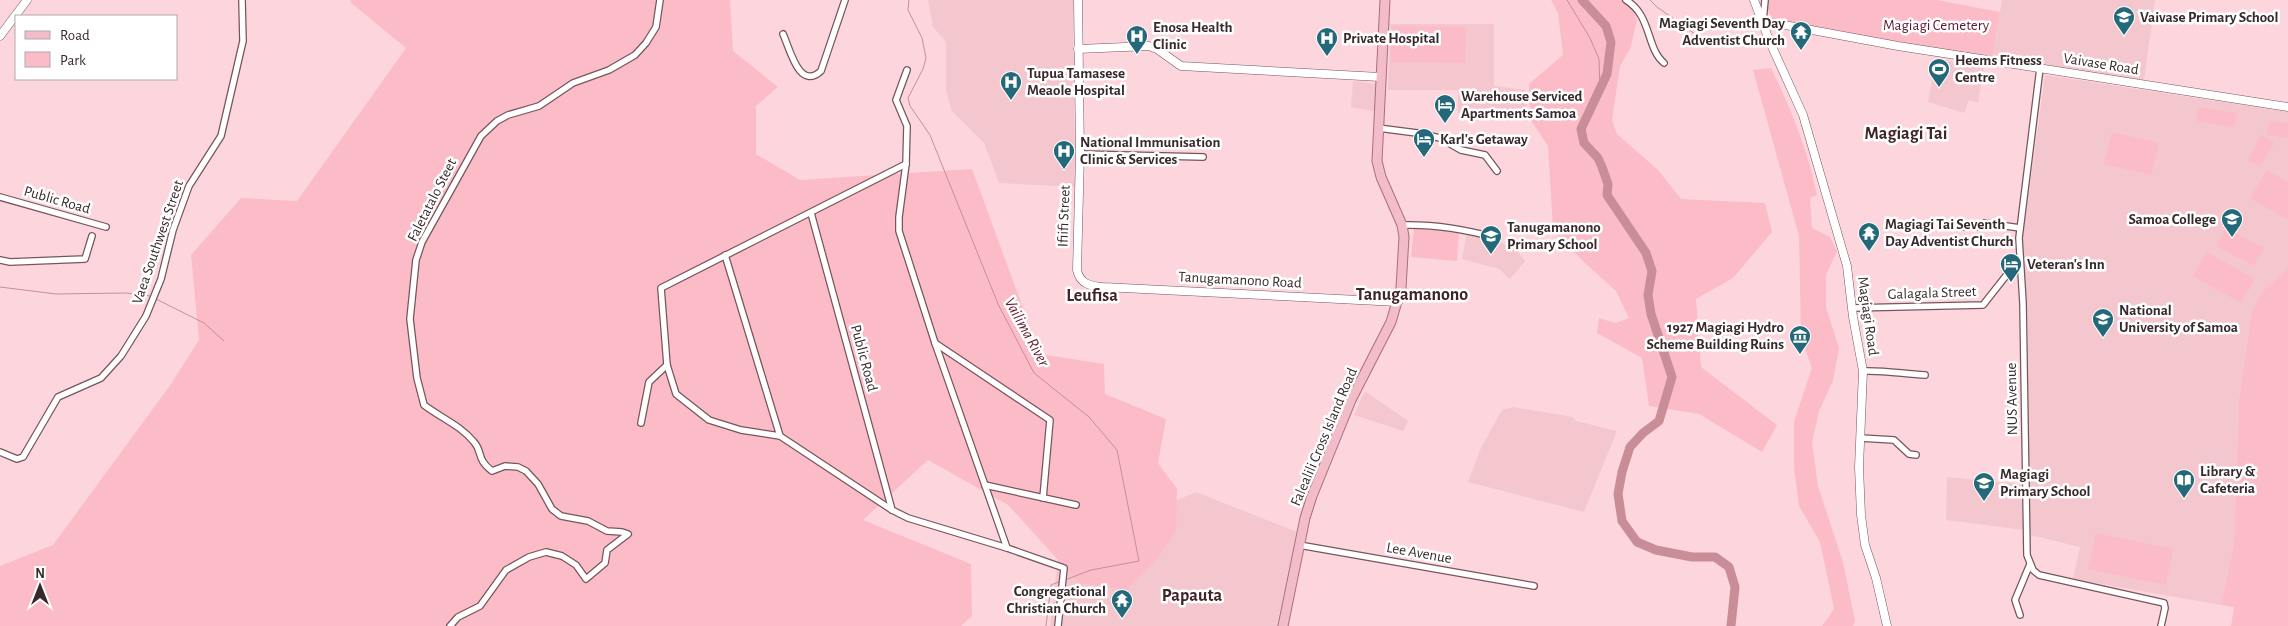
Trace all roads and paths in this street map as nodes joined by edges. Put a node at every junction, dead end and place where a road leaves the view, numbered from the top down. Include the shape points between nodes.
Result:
1 (27, 0) edge
2 (242, 0) edge
3 (660, 0) edge
4 (845, 0) edge
5 (1078, 0) edge
6 (1385, 0) edge
7 (1626, 0) edge
8 (1754, 0) edge
9 (1765, 0) edge
10 (16, 15) edge
11 (15, 16) edge
12 (1763, 20) junction
13 (783, 34) dead end
14 (0, 36) edge
15 (1078, 49) junction
16 (1664, 63) dead end
17 (2040, 68) junction
18 (907, 70) dead end
19 (1380, 77) junction
20 (2288, 107) edge
21 (1378, 128) junction
22 (1080, 154) junction
23 (1203, 157) dead end
24 (906, 164) junction
25 (1497, 171) dead end
26 (0, 197) edge
27 (811, 213) junction
28 (1402, 225) junction
29 (106, 227) dead end
30 (1962, 227) dead end
31 (2020, 228) junction
32 (92, 236) dead end
33 (1498, 238) dead end
34 (725, 255) junction
35 (2020, 258) junction
36 (0, 260) edge
37 (1082, 281) joint
38 (1398, 302) junction
39 (1852, 308) junction
40 (935, 343) junction
41 (667, 365) junction
42 (1863, 371) junction
43 (1925, 374) dead end
44 (641, 423) dead end
45 (780, 436) junction
46 (1860, 438) junction
47 (0, 452) edge
48 (1916, 455) dead end
49 (984, 485) junction
50 (1042, 498) junction
51 (1076, 505) dead end
52 (892, 510) junction
53 (1299, 545) junction
54 (1008, 548) junction
55 (2030, 564) junction
56 (1534, 586) dead end
57 (2020, 615) dead end
58 (450, 626) edge
59 (1058, 626) edge
60 (1283, 626) edge
61 (1887, 626) edge
62 (2161, 626) edge

1 - 10 main road
2 - 47 street, Vaea Southwest Street via 243,41 221,136 189,186 146,316 101,378 58,397 24,456 17,458
3 - 58 street, Faletatalo Steet via 656,27 636,55 566,87 539,106 508,115 481,136 422,242 416,260 410,319 417,378 424,405 467,434 476,443 481,461 492,471 505,466 526,472 538,484 552,509 561,516 588,521 607,531 628,534 607,550 605,563 586,579 576,565 562,556 546,552 529,557 506,570 480,606 458,617
4 - 13 street via 821,71 816,75 805,76 798,71
5 - 15 main road, Ifiifi Street
6 - 19 main road, Falealili Cross Island Road
7 - 16 street via 1642,17 1658,57
8 - 12 main road, Magiagi Road
9 - 12 street
11 - 14 main road
12 - 17 main road, Vaivase Road
12 - 39 main road, Magiagi Road via 1806,123 1847,266
15 - 19 main road via 1148,46 1180,66
15 - 22 main road, Ifiifi Street
17 - 20 main road, Vaivase Road
17 - 31 street, NUS Avenue
18 - 24 street via 896,100 907,126
19 - 21 main road, Falealili Cross Island Road
21 - 25 street via 1440,138 1461,150 1485,155
21 - 28 main road, Falealili Cross Island Road via 1379,170
22 - 23 street
22 - 37 main road, Ifiifi Street via 1077,262
24 - 27 street
24 - 40 street via 899,231
26 - 29 street, Public Road
27 - 34 street
27 - 52 street, Public Road
28 - 33 street via 1461,228
28 - 38 main road, Falealili Cross Island Road via 1403,273
30 - 31 street via 1985,223
31 - 35 street, NUS Avenue
32 - 36 street, Public Road via 85,259
34 - 41 street via 661,288
34 - 45 street
35 - 39 street, Galagala Street via 1983,306
35 - 55 street, NUS Avenue via 2026,534
37 - 38 main road, Tanugamanono Road via 1097,287
38 - 53 main road, Falealili Cross Island Road via 1328,456 1305,518
39 - 42 main road, Magiagi Road
40 - 49 street
40 - 50 street via 1050,420
41 - 44 street via 649,382
41 - 45 street via 676,394 709,420 741,430
42 - 43 street
42 - 46 main road, Magiagi Road
45 - 52 street
46 - 48 street via 1894,440 1909,454
46 - 61 main road, Magiagi Road via 1859,484 1864,537
49 - 50 street
49 - 54 street
50 - 51 street
52 - 54 street via 908,518
53 - 56 street, Lee Avenue
53 - 60 main road, Falealili Cross Island Road
54 - 59 street via 1064,568
55 - 57 street via 2016,600
55 - 62 street via 2039,575 2164,602

